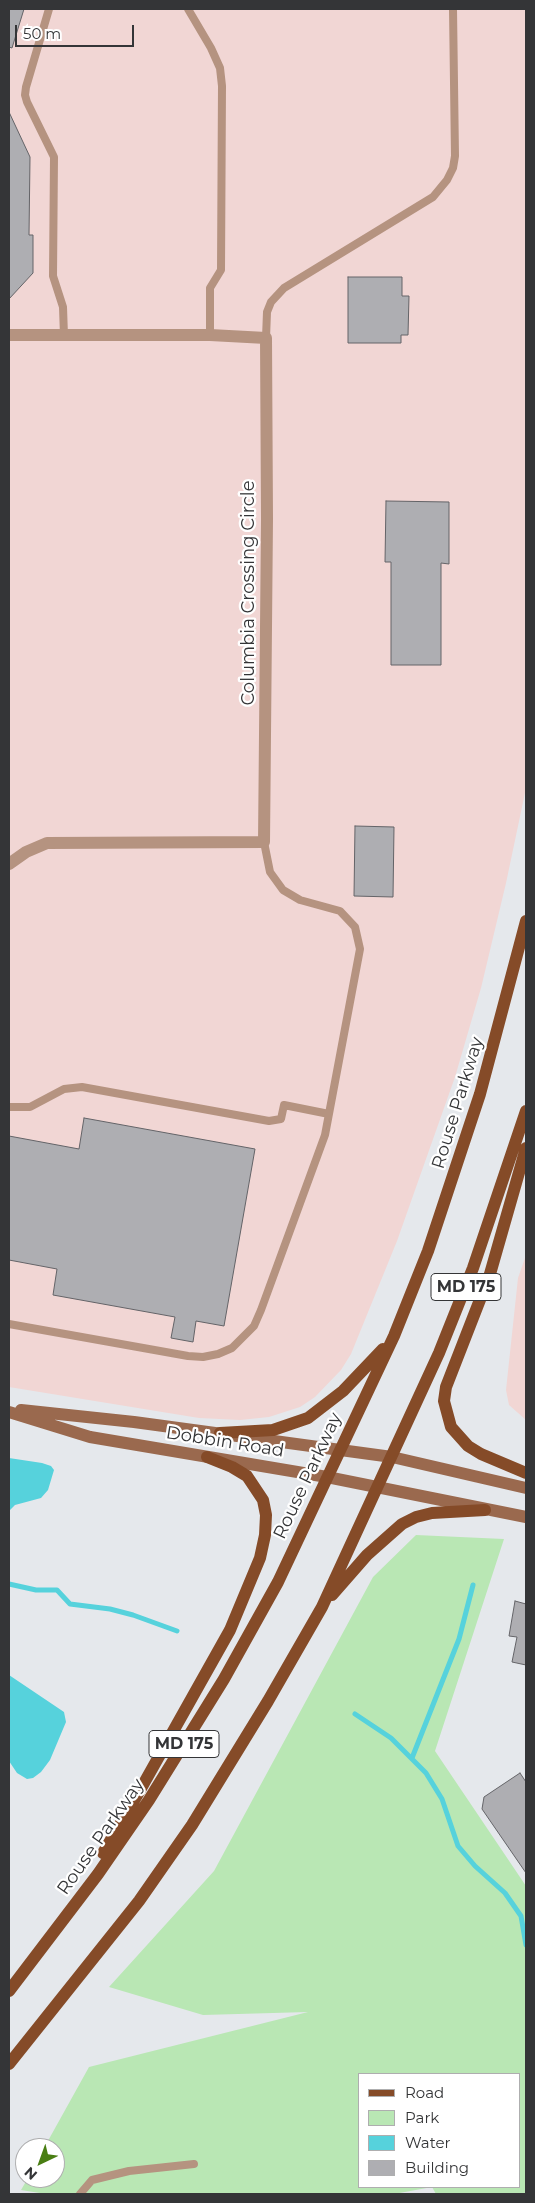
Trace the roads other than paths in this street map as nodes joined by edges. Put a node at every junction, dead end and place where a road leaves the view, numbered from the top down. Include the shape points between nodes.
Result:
1 (49, 9) edge
2 (188, 9) edge
3 (454, 9) edge
4 (210, 335) junction
5 (9, 336) edge
6 (64, 336) junction
7 (266, 338) junction
8 (264, 842) junction
9 (9, 864) edge
10 (526, 921) edge
11 (9, 1107) edge
12 (526, 1111) edge
13 (329, 1114) junction
14 (526, 1148) edge
15 (9, 1324) edge
16 (394, 1336) junction
17 (9, 1410) edge
18 (220, 1434) junction
19 (340, 1450) junction
20 (207, 1457) junction
21 (392, 1457) junction
22 (526, 1473) edge
23 (327, 1477) junction
24 (377, 1488) junction
25 (526, 1488) edge
26 (485, 1510) junction
27 (526, 1518) edge
28 (322, 1607) junction
29 (55, 1929) junction
30 (9, 1991) edge
31 (9, 2064) edge
32 (194, 2164) dead end
33 (80, 2194) edge

1 - 6 lane via 25,95 54,157 53,276 63,307
2 - 4 lane via 220,68 222,86 221,270 210,288
3 - 7 lane via 455,156 447,180 433,197 284,288 271,302 267,312
4 - 6 street
4 - 7 street
5 - 6 street
7 - 8 street, Columbia Crossing Circle
8 - 9 street via 47,843
8 - 13 lane via 270,872 283,890 300,900 340,911 355,927 358,938 360,949
10 - 16 main road, Rouse Parkway / MD 175 via 456,1173
11 - 13 lane via 30,1107 64,1089 82,1087 269,1121 280,1119 284,1105
12 - 21 main road, MD 175 via 473,1268
13 - 15 lane via 325,1135 262,1310 254,1326 232,1348 203,1357 188,1356
14 - 22 main road via 490,1274 446,1388 444,1401 452,1427 468,1446
16 - 18 main road via 343,1391 308,1418 273,1430
16 - 19 main road, Rouse Parkway / MD 175
17 - 18 street, Dobbin Road
17 - 20 street, Dobbin Road via 90,1437
18 - 19 street, Dobbin Road
19 - 21 street, Dobbin Road
19 - 23 main road, Rouse Parkway / MD 175
20 - 23 street, Dobbin Road
20 - 29 main road via 247,1476 262,1500 266,1515 260,1558 230,1630 208,1670 139,1792
21 - 24 main road, MD 175
21 - 25 street, Dobbin Road
23 - 24 street, Dobbin Road
23 - 29 main road, Rouse Parkway / MD 175 via 278,1582 224,1679 150,1800
24 - 26 street, Dobbin Road
24 - 28 main road, MD 175
26 - 27 street, Dobbin Road
26 - 28 main road via 432,1514 402,1524 367,1555
28 - 31 main road, MD 175 via 192,1825 140,1901
29 - 30 main road, Rouse Parkway / MD 175
32 - 33 lane via 129,2170 92,2180

